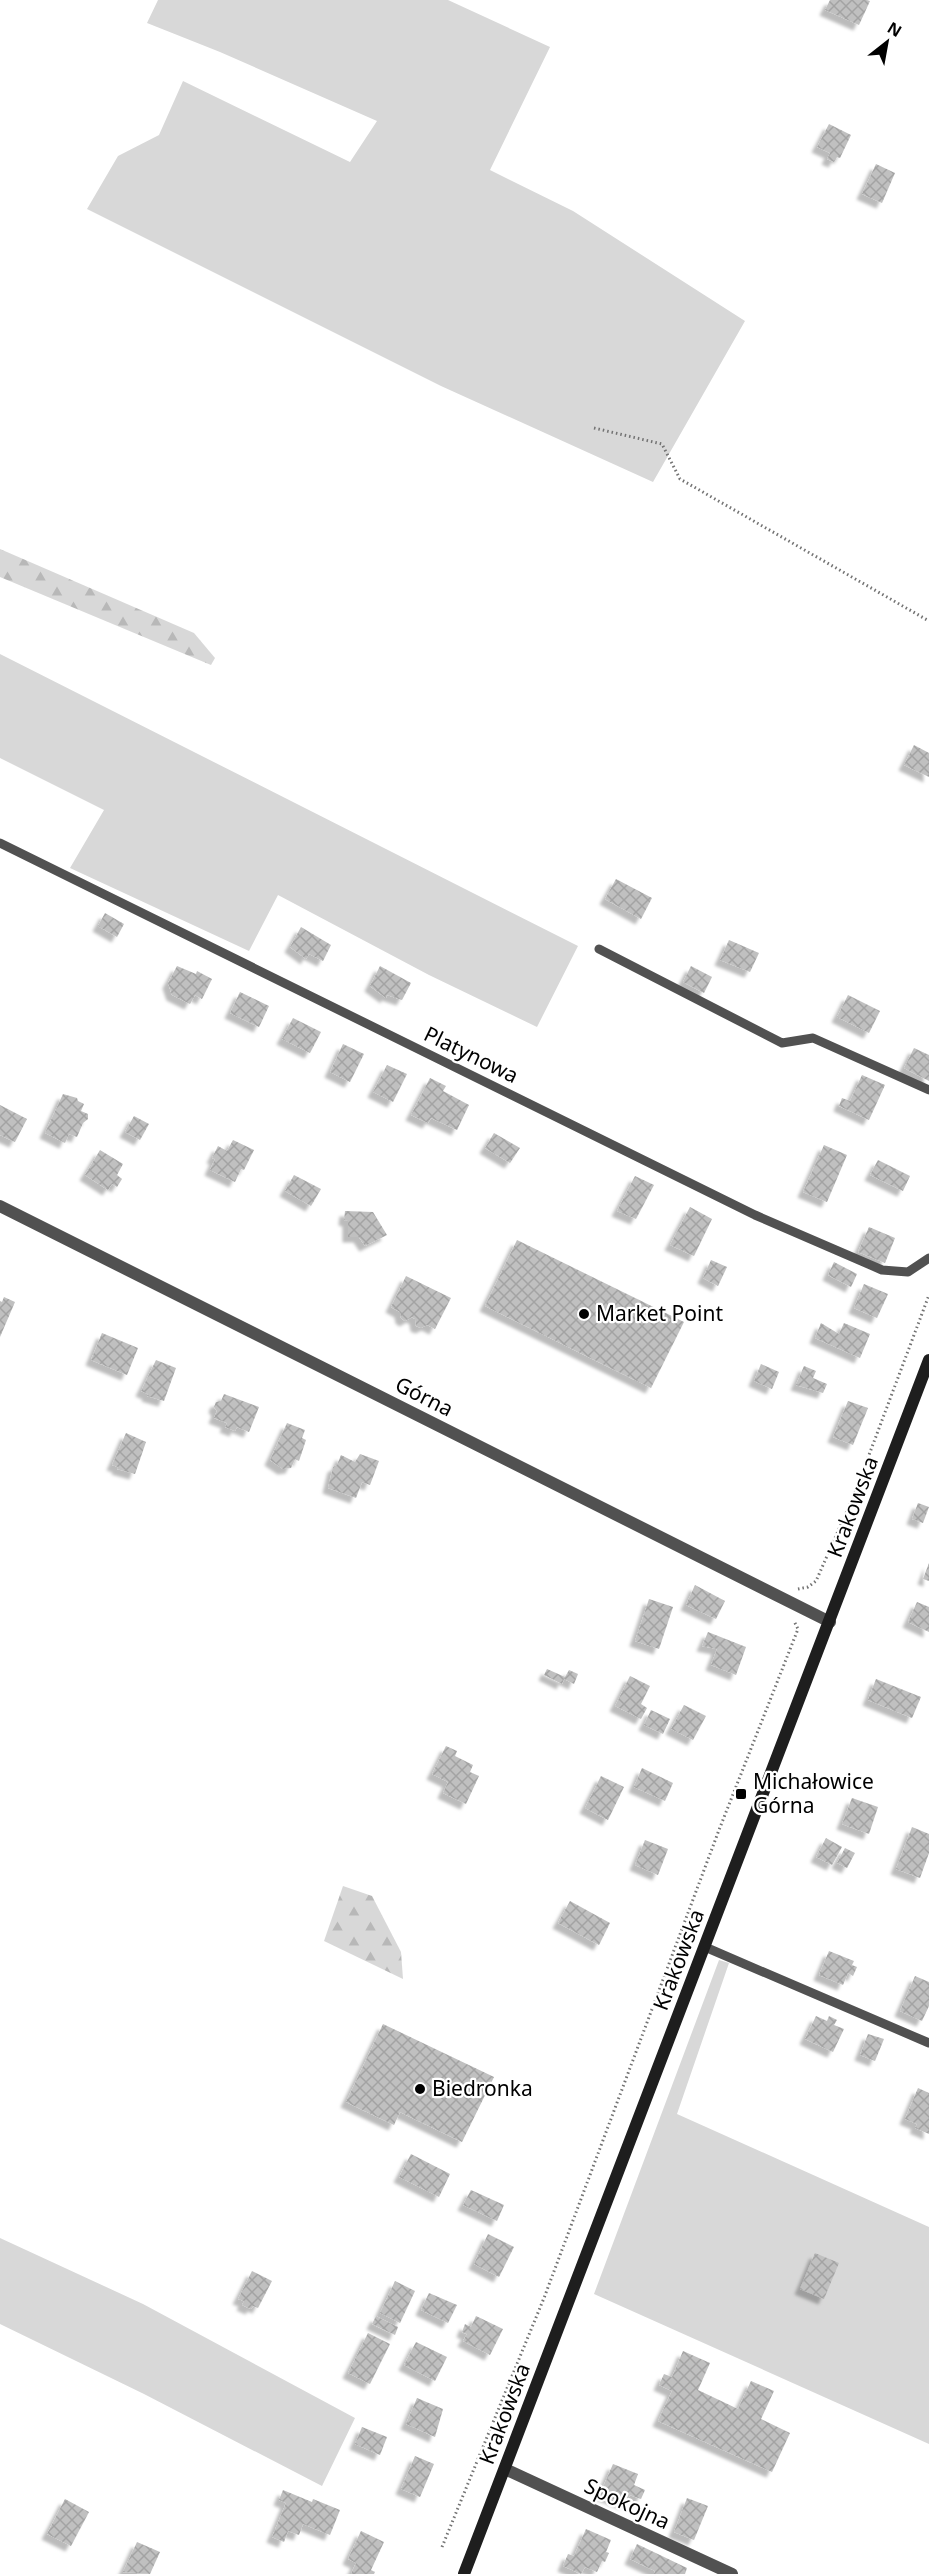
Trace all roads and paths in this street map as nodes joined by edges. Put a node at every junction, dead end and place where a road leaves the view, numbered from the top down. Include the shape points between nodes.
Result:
1 (594, 428) dead end
2 (929, 621) edge
3 (0, 843) edge
4 (599, 949) dead end
5 (929, 1090) edge
6 (0, 1206) edge
7 (929, 1258) edge
8 (929, 1295) edge
9 (929, 1360) edge
10 (792, 1603) junction
11 (830, 1622) junction
12 (705, 1947) junction
13 (929, 2043) edge
14 (505, 2469) junction
15 (442, 2547) dead end
16 (464, 2574) edge
17 (732, 2574) edge

1 - 2 path via 662,444 680,479
3 - 7 lane, Platynowa via 755,1215 882,1270 908,1272
4 - 5 lane via 782,1043 813,1038
6 - 10 street, Górna
8 - 10 path via 854,1495 816,1581 798,1590
9 - 11 main road, Krakowska
10 - 11 street, Górna
10 - 15 path via 788,1612 798,1629 544,2298
11 - 12 main road, Krakowska
12 - 13 lane
12 - 14 main road, Krakowska
14 - 16 main road, Krakowska
14 - 17 street, Spokojna

